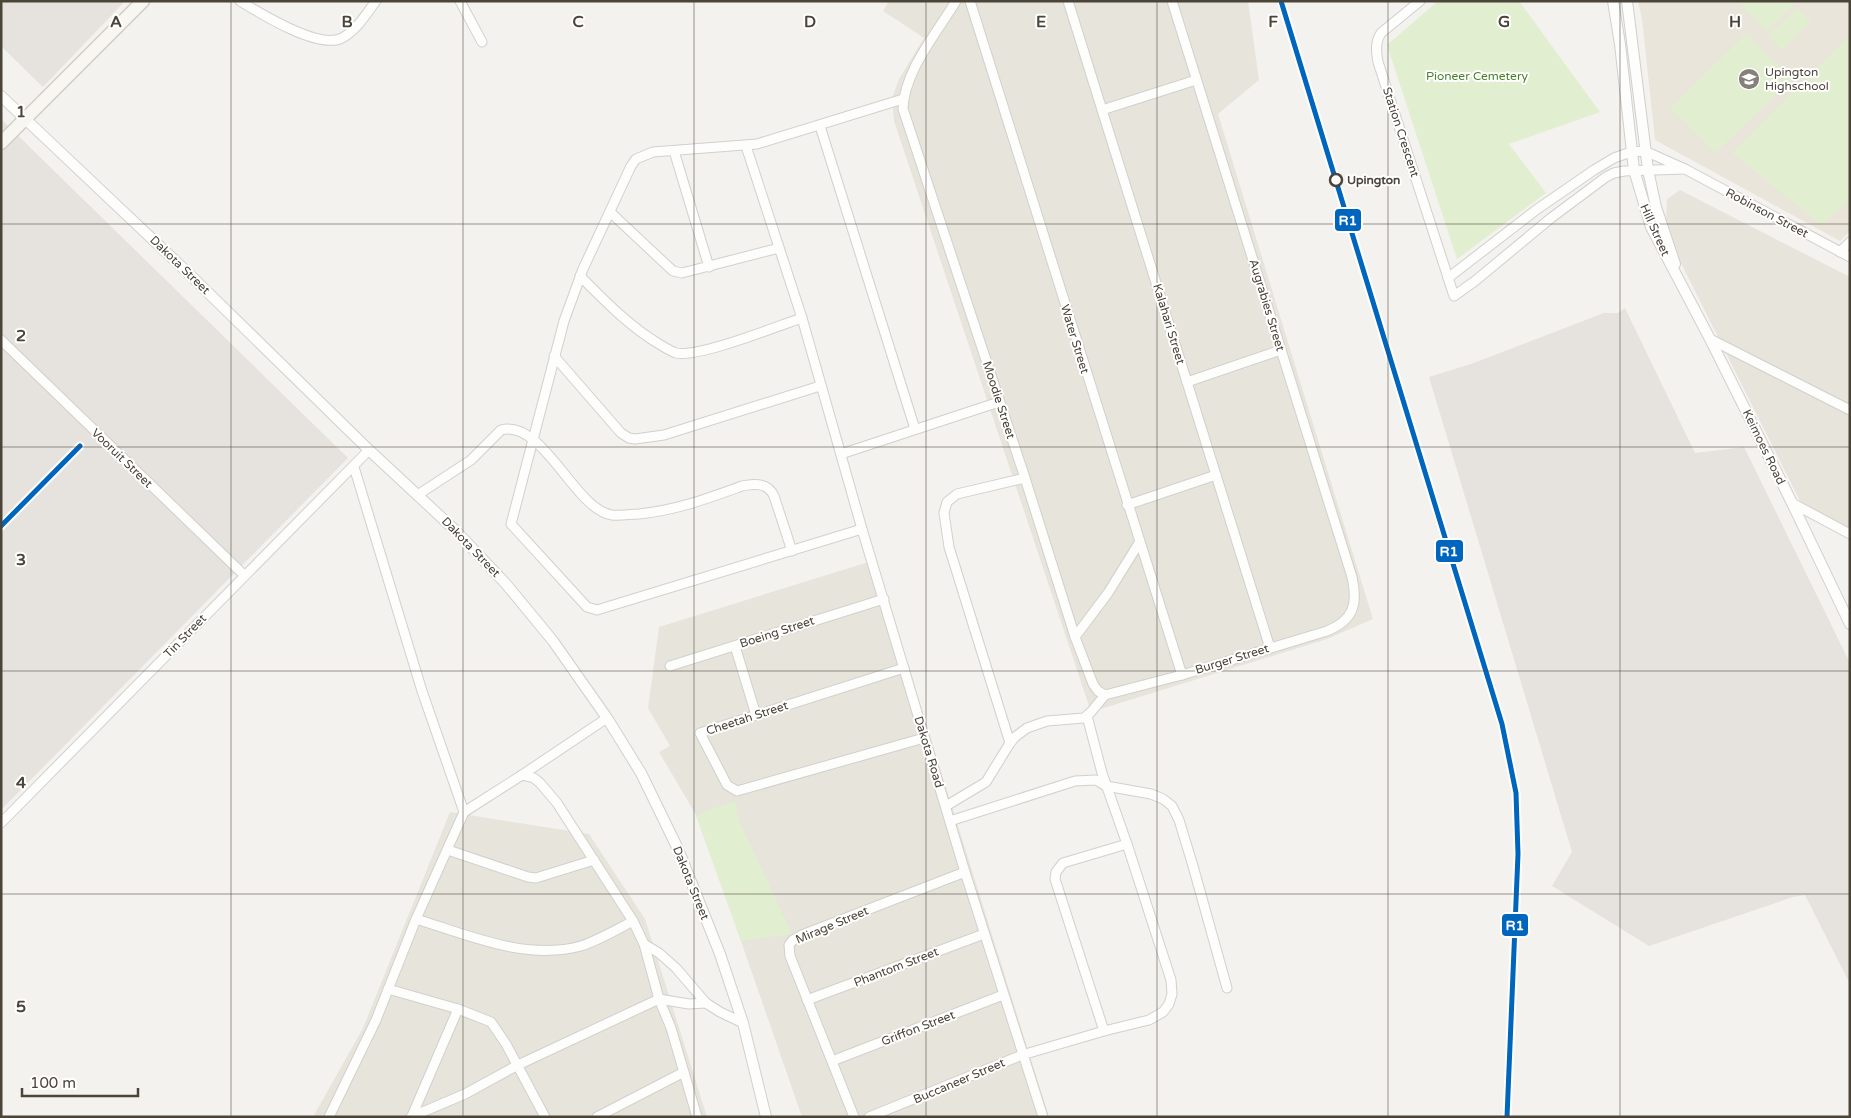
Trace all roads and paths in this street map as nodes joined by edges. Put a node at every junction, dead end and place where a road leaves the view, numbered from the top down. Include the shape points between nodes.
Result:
1 (143, 1) edge
2 (240, 1) edge
3 (376, 1) edge
4 (460, 1) edge
5 (956, 1) edge
6 (970, 1) edge
7 (1068, 1) edge
8 (1172, 1) edge
9 (1420, 1) edge
10 (1613, 1) edge
11 (1627, 1) edge
12 (482, 42) dead end
13 (1196, 80) junction
14 (1, 96) edge
15 (903, 100) junction
16 (1102, 110) junction
17 (25, 119) junction
18 (820, 126) junction
19 (1, 143) edge
20 (746, 146) junction
21 (674, 151) junction
22 (1645, 151) junction
23 (1631, 152) junction
24 (1685, 169) junction
25 (1634, 170) junction
26 (1648, 170) junction
27 (610, 212) junction
28 (1850, 242) edge
29 (779, 248) junction
30 (1840, 252) junction
31 (1850, 257) edge
32 (709, 267) junction
33 (1676, 272) junction
34 (580, 276) junction
35 (1448, 278) junction
36 (802, 318) junction
37 (1710, 339) junction
38 (1, 340) edge
39 (1281, 350) junction
40 (554, 356) junction
41 (1187, 382) junction
42 (820, 386) junction
43 (999, 402) junction
44 (1850, 410) edge
45 (915, 430) junction
46 (532, 438) junction
47 (369, 450) junction
48 (841, 454) junction
49 (354, 466) junction
50 (1216, 475) junction
51 (1025, 478) junction
52 (418, 494) junction
53 (1792, 503) junction
54 (1127, 505) junction
55 (862, 529) junction
56 (1850, 534) edge
57 (1139, 543) junction
58 (792, 551) junction
59 (244, 576) junction
60 (884, 599) junction
61 (1352, 610) joint
62 (1850, 624) edge
63 (1075, 637) junction
64 (735, 646) junction
65 (1270, 648) junction
66 (670, 666) dead end
67 (904, 668) junction
68 (1182, 675) junction
69 (1104, 695) junction
70 (756, 715) junction
71 (1087, 716) junction
72 (607, 718) junction
73 (924, 738) junction
74 (1010, 743) junction
75 (522, 775) junction
76 (1106, 786) junction
77 (946, 806) junction
78 (464, 812) junction
79 (950, 821) junction
80 (1, 823) edge
81 (1127, 844) junction
82 (448, 850) junction
83 (594, 860) junction
84 (965, 872) junction
85 (416, 919) junction
86 (633, 921) junction
87 (984, 934) junction
88 (644, 944) junction
89 (1227, 988) dead end
90 (388, 989) junction
91 (1003, 995) junction
92 (659, 999) junction
93 (807, 1000) junction
94 (706, 1003) junction
95 (458, 1009) junction
96 (743, 1023) junction
97 (1104, 1031) junction
98 (1022, 1055) junction
99 (832, 1061) junction
100 (518, 1065) junction
101 (684, 1072) junction
102 (894, 1112) edge
103 (329, 1117) edge
104 (411, 1117) edge
105 (545, 1117) edge
106 (597, 1117) edge
107 (697, 1117) edge
108 (766, 1117) edge
109 (854, 1117) edge
110 (869, 1117) edge
111 (1042, 1117) edge

1 - 17 main road
2 - 3 street via 306,35 334,40 349,34
4 - 12 street
5 - 15 street via 908,80
6 - 54 street, Water Street
7 - 16 street, Kalahari Street
8 - 13 street, Augrabies Street
9 - 35 street, Station Crescent via 1381,33 1376,51
10 - 23 street, Hill Street
11 - 22 street, Hill Street
13 - 16 street
13 - 39 street, Augrabies Street
14 - 17 street, Dakota Street
15 - 18 street
15 - 43 street, Moodie Street via 908,128
16 - 41 street, Kalahari Street
17 - 19 main road
17 - 47 street, Dakota Street
18 - 20 street
18 - 45 street
20 - 21 street
20 - 29 street, Dakota Road
21 - 27 street via 652,152 636,159
21 - 32 street
22 - 23 street
22 - 24 street, Robinson Street
22 - 26 street, Hill Street
23 - 25 street, Hill Street
23 - 35 street via 1614,158 1563,191
24 - 26 street, Robinson Street
24 - 30 street, Robinson Street
25 - 26 street, Station Crescent
25 - 33 street, Hill Street via 1651,227
25 - 35 street, Station Crescent via 1606,177 1454,296
26 - 33 street, Hill Street
27 - 32 street via 673,271 682,273
27 - 34 street
28 - 30 street
29 - 32 street
29 - 36 street, Dakota Road
30 - 31 street, Robinson Street
33 - 37 street, Keimoes Road
34 - 36 street via 623,318 676,353 710,348
34 - 40 street
36 - 42 street, Dakota Road
37 - 44 street
37 - 53 street, Keimoes Road
38 - 59 street, Vooruit Street
39 - 41 street
39 - 61 street, Augrabies Street via 1352,577 1355,594
40 - 42 street via 621,433 635,439 664,435
40 - 46 street
41 - 50 street, Kalahari Street
42 - 48 street, Dakota Road
43 - 45 street
43 - 51 street, Moodie Street
45 - 48 street
46 - 52 street via 515,429 501,430 471,460
46 - 58 street via 596,508 611,515 674,509 742,486 764,485 772,490
46 - 58 street via 511,524 592,610
47 - 49 street, Tin Street
47 - 52 street, Dakota Street
48 - 55 street, Dakota Road
49 - 59 street, Tin Street
49 - 78 street via 422,691
50 - 54 street
50 - 65 street, Kalahari Street
51 - 63 street, Moodie Street
51 - 74 street via 957,494 947,502 944,517 949,547
52 - 72 street, Dakota Street via 476,551 530,612
53 - 56 street
53 - 62 street, Keimoes Road
54 - 57 street, Water Street
55 - 58 street
55 - 60 street, Dakota Road
57 - 63 street via 1108,593
57 - 68 street, Water Street
59 - 80 street, Tin Street
60 - 64 street, Boeing Street
60 - 67 street, Dakota Road
61 - 65 street, Burger Street via 1331,630
63 - 69 street, Moodie Street via 1093,684
64 - 66 street, Boeing Street
64 - 70 street
65 - 68 street, Burger Street
67 - 70 street, Cheetah Street
67 - 73 street, Dakota Road
68 - 69 street, Burger Street
69 - 71 street
70 - 73 street, Cheetah Street via 700,733 727,786 737,791
71 - 74 street via 1047,721 1027,728
71 - 76 street, Buccaneer Street
72 - 75 street
72 - 96 street, Dakota Street via 641,773 678,849 720,954
73 - 77 street, Dakota Road
74 - 77 street via 986,782
75 - 78 street
75 - 83 street via 534,778 545,787
76 - 79 street via 1096,780 1075,781
76 - 81 street, Buccaneer Street
76 - 89 street via 1151,794 1168,802 1175,812
77 - 79 street, Dakota Road
78 - 82 street
79 - 84 street, Dakota Road
81 - 97 street, Buccaneer Street via 1172,994 1163,1012 1149,1020
81 - 97 street via 1063,863 1055,879
82 - 83 street via 536,878
82 - 85 street
83 - 86 street
84 - 87 street, Dakota Road
84 - 93 street, Mirage Street via 793,940 788,951
85 - 86 street via 514,948 535,950 579,946
85 - 90 street
86 - 88 street
87 - 91 street, Dakota Road
87 - 93 street, Phantom Street
88 - 92 street
88 - 94 street via 676,968
90 - 95 street
90 - 103 street
91 - 98 street, Dakota Road
91 - 99 street, Griffon Street
92 - 94 street
92 - 100 street
92 - 101 street
93 - 99 street, Mirage Street
94 - 96 street
95 - 100 street via 491,1022
95 - 104 street
96 - 108 street, Dakota Street
97 - 98 street, Buccaneer Street
98 - 102 street, Buccaneer Street
98 - 111 street, Dakota Road
99 - 109 street, Mirage Street
100 - 104 street via 465,1094
100 - 105 street
101 - 106 street
101 - 107 street
102 - 110 street, Buccaneer Street

